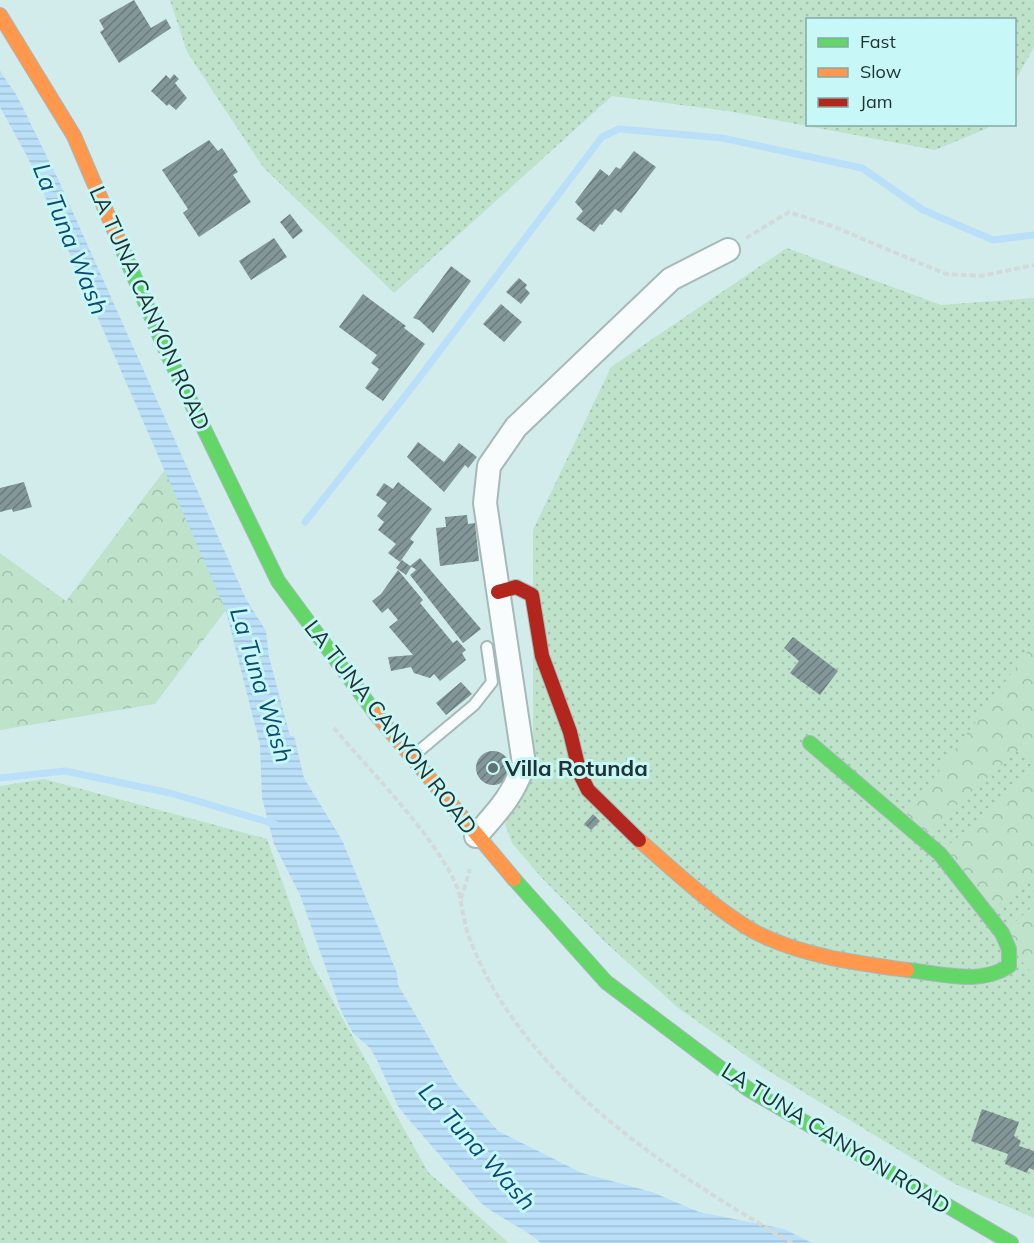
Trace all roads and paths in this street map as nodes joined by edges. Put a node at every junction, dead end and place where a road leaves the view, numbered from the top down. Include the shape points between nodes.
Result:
1 (0, 15) edge
2 (728, 250) joint
3 (1034, 265) edge
4 (498, 592) junction
5 (487, 647) dead end
6 (334, 728) dead end
7 (810, 743) dead end
8 (410, 758) junction
9 (476, 836) junction
10 (792, 1243) edge
11 (1011, 1243) edge

1 - 8 main road, LA TUNA CANYON ROAD via 74,136 168,355 278,581
2 - 3 path via 789,212 946,274 981,276
2 - 4 street via 671,279 516,427 489,466 485,503
4 - 7 main road via 518,586 532,595 542,656 588,790 677,872 741,924 763,936 863,965 966,975 1000,974 1009,966 1009,949 973,893 940,854
4 - 9 street via 524,764 516,788
5 - 8 lane via 492,682 474,705
6 - 10 path via 441,860 456,884 467,931 482,968 511,1016 556,1071 609,1123 651,1154
8 - 9 main road, LA TUNA CANYON ROAD
9 - 11 main road, LA TUNA CANYON ROAD via 606,982 748,1089

